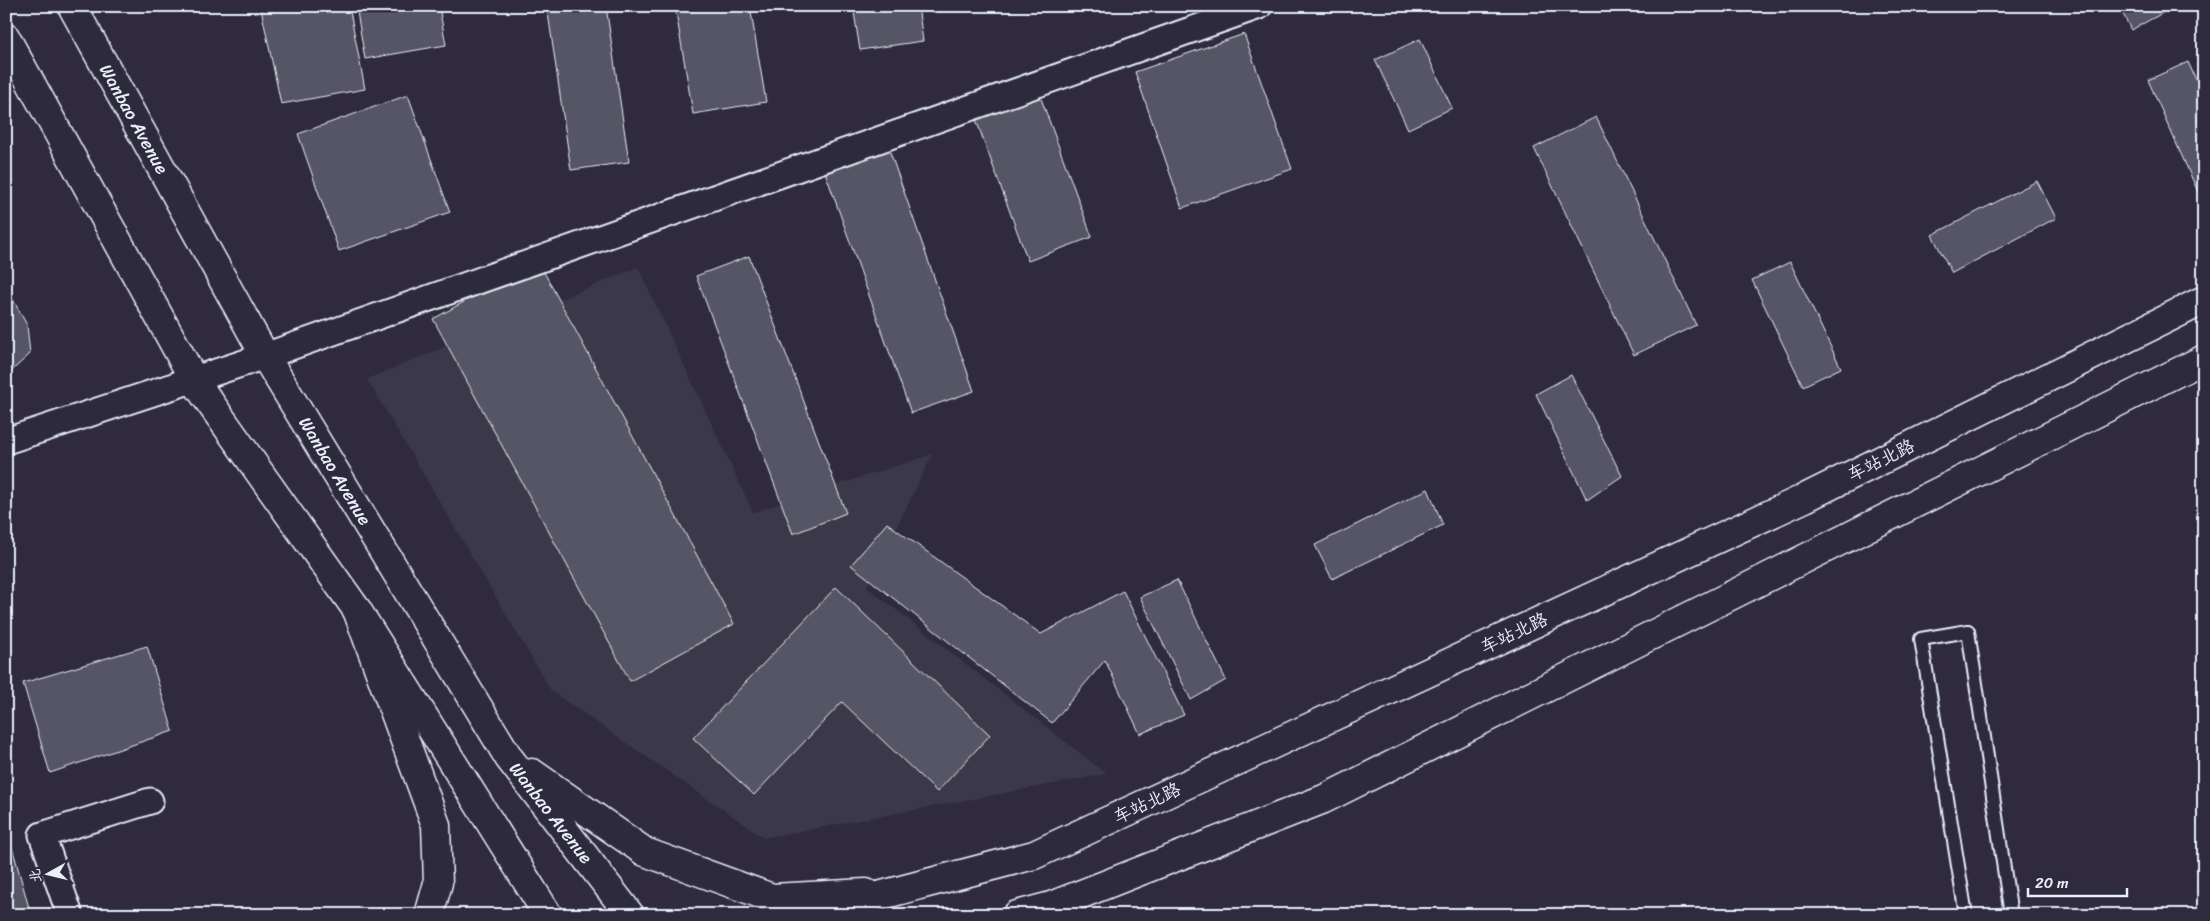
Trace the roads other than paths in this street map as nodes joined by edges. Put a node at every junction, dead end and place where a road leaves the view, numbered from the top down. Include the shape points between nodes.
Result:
1 (72, 6) edge
2 (1259, 6) edge
3 (6, 38) edge
4 (2204, 300) edge
5 (265, 356) junction
6 (2204, 359) edge
7 (194, 380) junction
8 (6, 441) edge
9 (357, 610) junction
10 (509, 758) junction
11 (150, 801) dead end
12 (900, 891) junction
13 (70, 915) edge
14 (429, 915) edge
15 (548, 915) edge
16 (630, 915) edge
17 (806, 915) edge
18 (1017, 915) edge
19 (1966, 915) edge
20 (2011, 915) edge

1 - 5 main road, Wanbao Avenue
2 - 5 street
3 - 7 main road
4 - 12 main road, 车站北路 via 1806,498 1034,855
5 - 7 street
5 - 10 main road, Wanbao Avenue
6 - 18 main road via 1324,799 1051,906
7 - 8 street
7 - 9 main road
9 - 14 main road via 436,825 438,883
9 - 15 main road
10 - 12 main road via 645,852 772,898
10 - 16 main road, Wanbao Avenue
11 - 13 street via 42,835
12 - 17 main road, 车站北路
19 - 20 lane via 1922,639 1968,631

